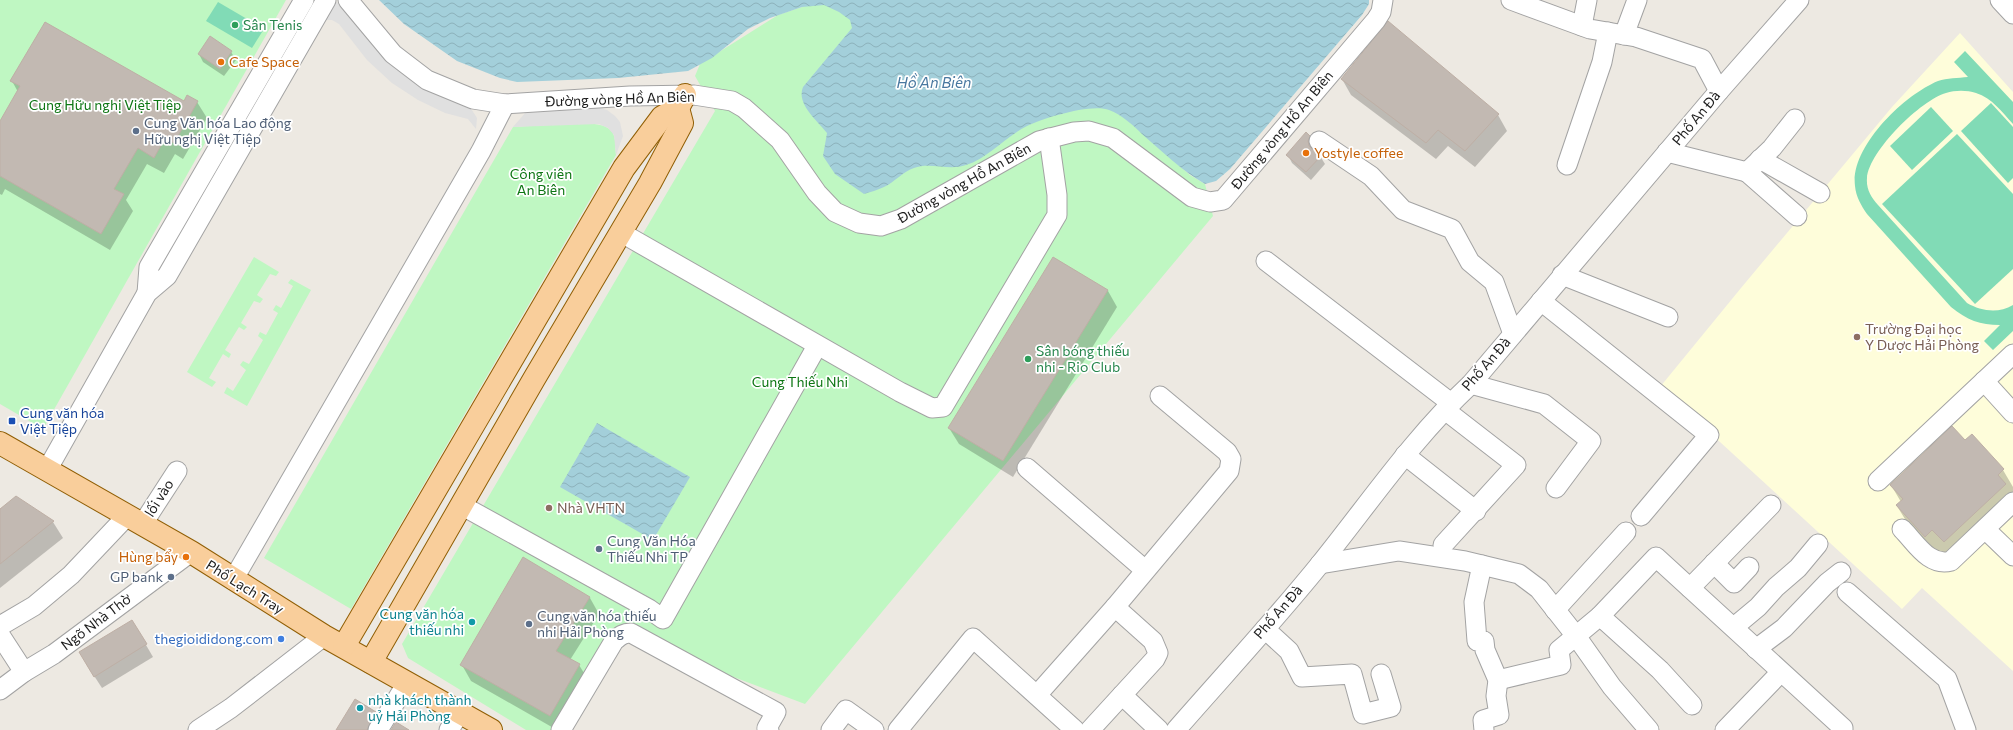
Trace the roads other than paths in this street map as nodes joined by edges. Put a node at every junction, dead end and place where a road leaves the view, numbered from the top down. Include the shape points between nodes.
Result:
1 (304, 0) edge
2 (326, 0) edge
3 (348, 0) edge
4 (1383, 0) edge
5 (1511, 0) edge
6 (1587, 0) edge
7 (1637, 0) edge
8 (1799, 0) edge
9 (2000, 0) edge
10 (2013, 14) edge
11 (1582, 26) junction
12 (1616, 34) junction
13 (1719, 91) junction
14 (681, 102) junction
15 (244, 104) junction
16 (505, 104) junction
17 (261, 114) junction
18 (1795, 119) dead end
19 (1049, 138) junction
20 (1319, 141) dead end
21 (1667, 152) junction
22 (1567, 165) dead end
23 (1753, 166) junction
24 (203, 173) junction
25 (220, 184) junction
26 (1820, 193) dead end
27 (1797, 216) dead end
28 (620, 232) junction
29 (1266, 261) dead end
30 (1562, 275) junction
31 (147, 293) junction
32 (1541, 301) junction
33 (1668, 317) dead end
34 (1513, 334) junction
35 (817, 346) junction
36 (2013, 354) edge
37 (510, 364) junction
38 (534, 379) junction
39 (1984, 381) junction
40 (1471, 384) junction
41 (1160, 396) dead end
42 (1448, 406) junction
43 (2013, 413) edge
44 (0, 443) edge
45 (1405, 455) junction
46 (1027, 468) dead end
47 (47, 470) junction
48 (177, 471) dead end
49 (1878, 481) dead end
50 (1556, 488) dead end
51 (2013, 502) edge
52 (461, 505) junction
53 (1771, 505) dead end
54 (1476, 511) junction
55 (1641, 516) dead end
56 (134, 521) junction
57 (1902, 529) dead end
58 (1985, 529) junction
59 (1626, 532) dead end
60 (1818, 544) dead end
61 (1443, 545) dead end
62 (191, 552) junction
63 (2013, 556) edge
64 (1714, 563) junction
65 (1320, 564) junction
66 (1482, 565) junction
67 (1749, 567) dead end
68 (1145, 570) junction
69 (1841, 572) dead end
70 (233, 580) junction
71 (1690, 588) junction
72 (1847, 592) dead end
73 (1115, 607) junction
74 (1555, 610) junction
75 (1600, 616) junction
76 (0, 626) edge
77 (1734, 627) junction
78 (1265, 629) junction
79 (0, 635) edge
80 (324, 636) junction
81 (1576, 636) junction
82 (344, 646) junction
83 (1756, 649) junction
84 (371, 662) junction
85 (24, 672) junction
86 (1781, 672) junction
87 (1380, 674) dead end
88 (1498, 680) junction
89 (407, 683) junction
90 (0, 690) edge
91 (1037, 695) junction
92 (1122, 695) junction
93 (1692, 705) dead end
94 (454, 721) edge
95 (198, 730) edge
96 (378, 730) edge
97 (491, 730) edge
98 (561, 730) edge
99 (769, 730) edge
100 (831, 730) edge
101 (874, 730) edge
102 (898, 730) edge
103 (1075, 730) edge
104 (1090, 730) edge
105 (1159, 730) edge
106 (1176, 730) edge
107 (1484, 730) edge
108 (1649, 730) edge
109 (1725, 730) edge
110 (1842, 730) edge
111 (1966, 730) edge

1 - 15 street
2 - 17 street
3 - 16 street, Đường vòng Hồ An Biên via 393,54 427,80 473,99
4 - 19 street, Đường vòng Hồ An Biên via 1381,12 1376,20 1223,200 1210,202 1192,197 1114,138 1089,132 1074,132
5 - 11 street
6 - 11 street
7 - 12 street
8 - 13 street, Phố An Đà
9 - 10 street
11 - 12 street
12 - 13 street via 1702,60
12 - 22 street via 1602,62
13 - 21 street, Phố An Đà
14 - 16 street, Đường vòng Hồ An Biên via 630,96
14 - 19 street, Đường vòng Hồ An Biên via 732,101 744,108 780,140 817,193 836,212 859,223 880,226 901,219
14 - 28 main road via 682,123
14 - 37 main road via 662,117 624,168
15 - 17 street
15 - 24 street
16 - 70 street via 481,151
17 - 25 street
18 - 23 street
19 - 35 street via 1057,195 1057,215 943,407 937,409 926,405
20 - 34 street via 1371,176 1403,210 1452,229 1470,262 1494,282
21 - 23 street
21 - 30 street, Phố An Đà
23 - 26 street
23 - 27 street
24 - 25 street
24 - 31 street via 149,266
25 - 31 street via 167,276
28 - 35 street
28 - 38 main road
29 - 42 street
30 - 32 street, Phố An Đà
30 - 33 street
31 - 47 street
32 - 34 street, Phố An Đà
32 - 55 street via 1709,435
34 - 40 street, Phố An Đà
35 - 52 street via 664,619
36 - 39 street
37 - 38 main road
37 - 82 main road
38 - 52 main road
39 - 43 street
39 - 49 street
40 - 42 street, Phố An Đà
40 - 50 street via 1544,404 1591,441
41 - 68 street via 1227,452 1231,465 1229,471
42 - 45 street, Phố An Đà
42 - 54 street via 1516,465
44 - 47 main road, Phố Lạch Tray
45 - 54 street
45 - 65 street, Phố An Đà
46 - 68 street
47 - 56 main road, Phố Lạch Tray
48 - 56 street, lối vào
51 - 58 street
52 - 84 main road
53 - 64 street
54 - 61 street
56 - 62 main road, Phố Lạch Tray
56 - 76 street, lối vào via 34,606
57 - 58 street via 1929,558 1944,563 1951,561
58 - 63 street
59 - 74 street
60 - 77 street via 1798,568
62 - 70 main road, Phố Lạch Tray
62 - 85 street, Ngõ Nhà Thờ via 54,654
64 - 67 street via 1734,583
64 - 71 street
65 - 66 street via 1400,551
65 - 78 street, Phố An Đà
66 - 74 street via 1519,574 1539,589
66 - 88 street via 1474,602 1477,641 1484,641 1485,650
68 - 73 street
69 - 83 street via 1784,628
70 - 80 main road, Phố Lạch Tray
71 - 75 street via 1656,557
71 - 77 street
72 - 111 street via 1948,679
73 - 91 street
73 - 92 street via 1153,641 1158,653
74 - 81 street
75 - 81 street
75 - 93 street via 1660,670
77 - 83 street
78 - 87 street via 1289,652 1302,677 1352,674 1363,714 1391,707
78 - 106 street, Phố An Đà
79 - 85 street
80 - 82 main road, Phố Lạch Tray
80 - 95 street via 231,708
81 - 88 street via 1558,650 1561,665
81 - 108 street via 1617,693
82 - 84 main road, Phố Lạch Tray
83 - 86 street
84 - 89 main road, Phố Lạch Tray
85 - 90 street, Ngõ Nhà Thờ
86 - 109 street
86 - 110 street via 1828,713 1843,728
88 - 107 street via 1496,696 1499,715 1483,720
89 - 94 main road, Phố Lạch Tray
89 - 96 street
91 - 102 street via 973,638
91 - 103 street
92 - 104 street
92 - 105 street
94 - 97 main road, Phố Lạch Tray
98 - 99 street via 614,641 626,633 631,633 776,712 767,728
100 - 101 street via 846,710

